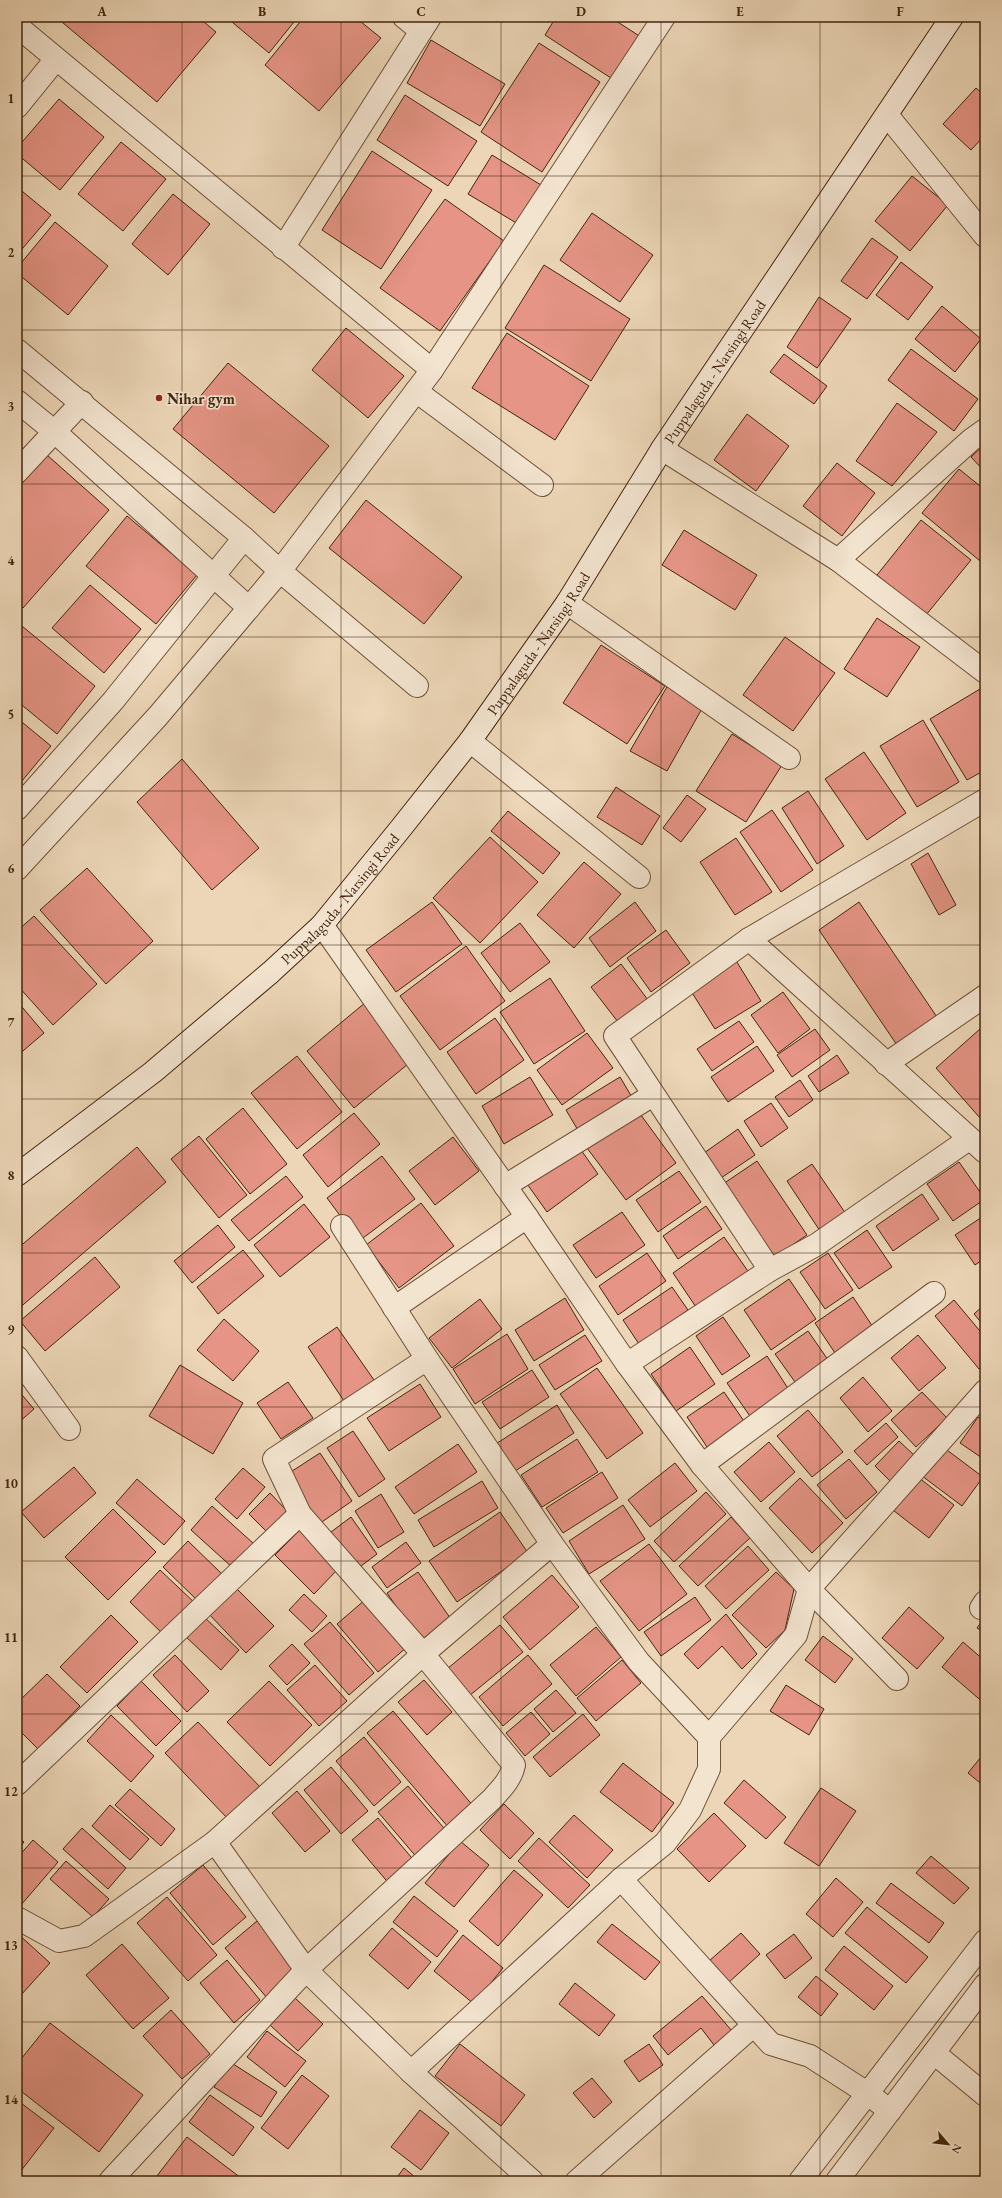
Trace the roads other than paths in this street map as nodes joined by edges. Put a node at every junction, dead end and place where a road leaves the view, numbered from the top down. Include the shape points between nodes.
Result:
1 (664, 17) edge
2 (952, 17) edge
3 (418, 22) edge
4 (17, 26) edge
5 (56, 59) junction
6 (17, 107) edge
7 (887, 115) junction
8 (985, 236) edge
9 (283, 248) junction
10 (17, 350) edge
11 (432, 370) junction
12 (416, 391) junction
13 (17, 401) edge
14 (82, 402) junction
15 (985, 430) edge
16 (55, 432) junction
17 (662, 449) junction
18 (17, 472) edge
19 (542, 485) dead end
20 (244, 538) junction
21 (838, 560) junction
22 (280, 571) junction
23 (215, 576) junction
24 (567, 603) junction
25 (249, 608) junction
26 (985, 672) edge
27 (417, 686) dead end
28 (470, 740) junction
29 (789, 758) dead end
30 (985, 800) edge
31 (17, 809) edge
32 (17, 869) edge
33 (639, 877) dead end
34 (322, 925) junction
35 (749, 939) junction
36 (985, 996) edge
37 (886, 1064) junction
38 (654, 1095) junction
39 (977, 1146) edge
40 (17, 1175) edge
41 (505, 1186) junction
42 (527, 1216) junction
43 (342, 1226) dead end
44 (770, 1270) junction
45 (934, 1293) dead end
46 (394, 1308) junction
47 (17, 1357) edge
48 (427, 1359) junction
49 (627, 1364) junction
50 (985, 1391) edge
51 (69, 1429) dead end
52 (702, 1466) junction
53 (300, 1514) junction
54 (552, 1544) junction
55 (809, 1589) junction
56 (423, 1654) junction
57 (897, 1679) dead end
58 (709, 1737) junction
59 (17, 1784) edge
60 (215, 1842) junction
61 (621, 1879) junction
62 (17, 1918) edge
63 (985, 1941) edge
64 (306, 1970) junction
65 (985, 1985) edge
66 (754, 2025) junction
67 (934, 2053) junction
68 (411, 2072) junction
69 (867, 2093) junction
70 (985, 2095) edge
71 (890, 2111) junction
72 (110, 2181) edge
73 (532, 2181) edge
74 (577, 2181) edge
75 (800, 2181) edge
76 (837, 2181) edge

1 - 11 street
2 - 7 street, Puppalaguda - Narsingi Road
3 - 9 street
4 - 5 street
5 - 6 street
5 - 9 street
7 - 8 street
7 - 17 street, Puppalaguda - Narsingi Road
9 - 11 street
10 - 14 street
11 - 12 street
12 - 19 street
12 - 22 street
13 - 16 street
14 - 16 street
14 - 20 street
15 - 21 street
16 - 18 street
16 - 23 street
17 - 21 street
17 - 24 street, Puppalaguda - Narsingi Road
20 - 22 street
20 - 23 street
21 - 26 street
22 - 25 street
22 - 27 street
23 - 25 street
23 - 31 street via 113,701
24 - 28 street, Puppalaguda - Narsingi Road
24 - 29 street
25 - 32 street via 158,716
28 - 33 street
28 - 34 street, Puppalaguda - Narsingi Road
30 - 35 street
34 - 40 street, Puppalaguda - Narsingi Road via 153,1072
34 - 41 street
35 - 37 street
35 - 38 street via 615,1036
36 - 37 street
37 - 39 street
38 - 41 street
38 - 44 street
39 - 44 street via 816,1245
41 - 42 street
42 - 46 street
42 - 49 street
43 - 46 street
44 - 49 street
45 - 52 street
46 - 48 street
47 - 51 street
48 - 53 street via 274,1460
48 - 54 street
49 - 52 street
50 - 55 street
52 - 55 street
53 - 56 street
53 - 59 street
54 - 56 street
54 - 58 street via 639,1662
55 - 57 street
55 - 58 street via 796,1635
56 - 60 street
56 - 64 street via 514,1765 513,1772 492,1799
58 - 61 street via 709,1769 690,1810 665,1842
60 - 62 street via 84,1936 59,1941
60 - 64 street
61 - 66 street
61 - 68 street
63 - 69 street
64 - 68 street
64 - 72 street
65 - 67 street
66 - 69 street via 772,2044 810,2056
66 - 74 street
67 - 70 street
67 - 71 street
68 - 73 street
69 - 71 street
69 - 75 street
71 - 76 street

